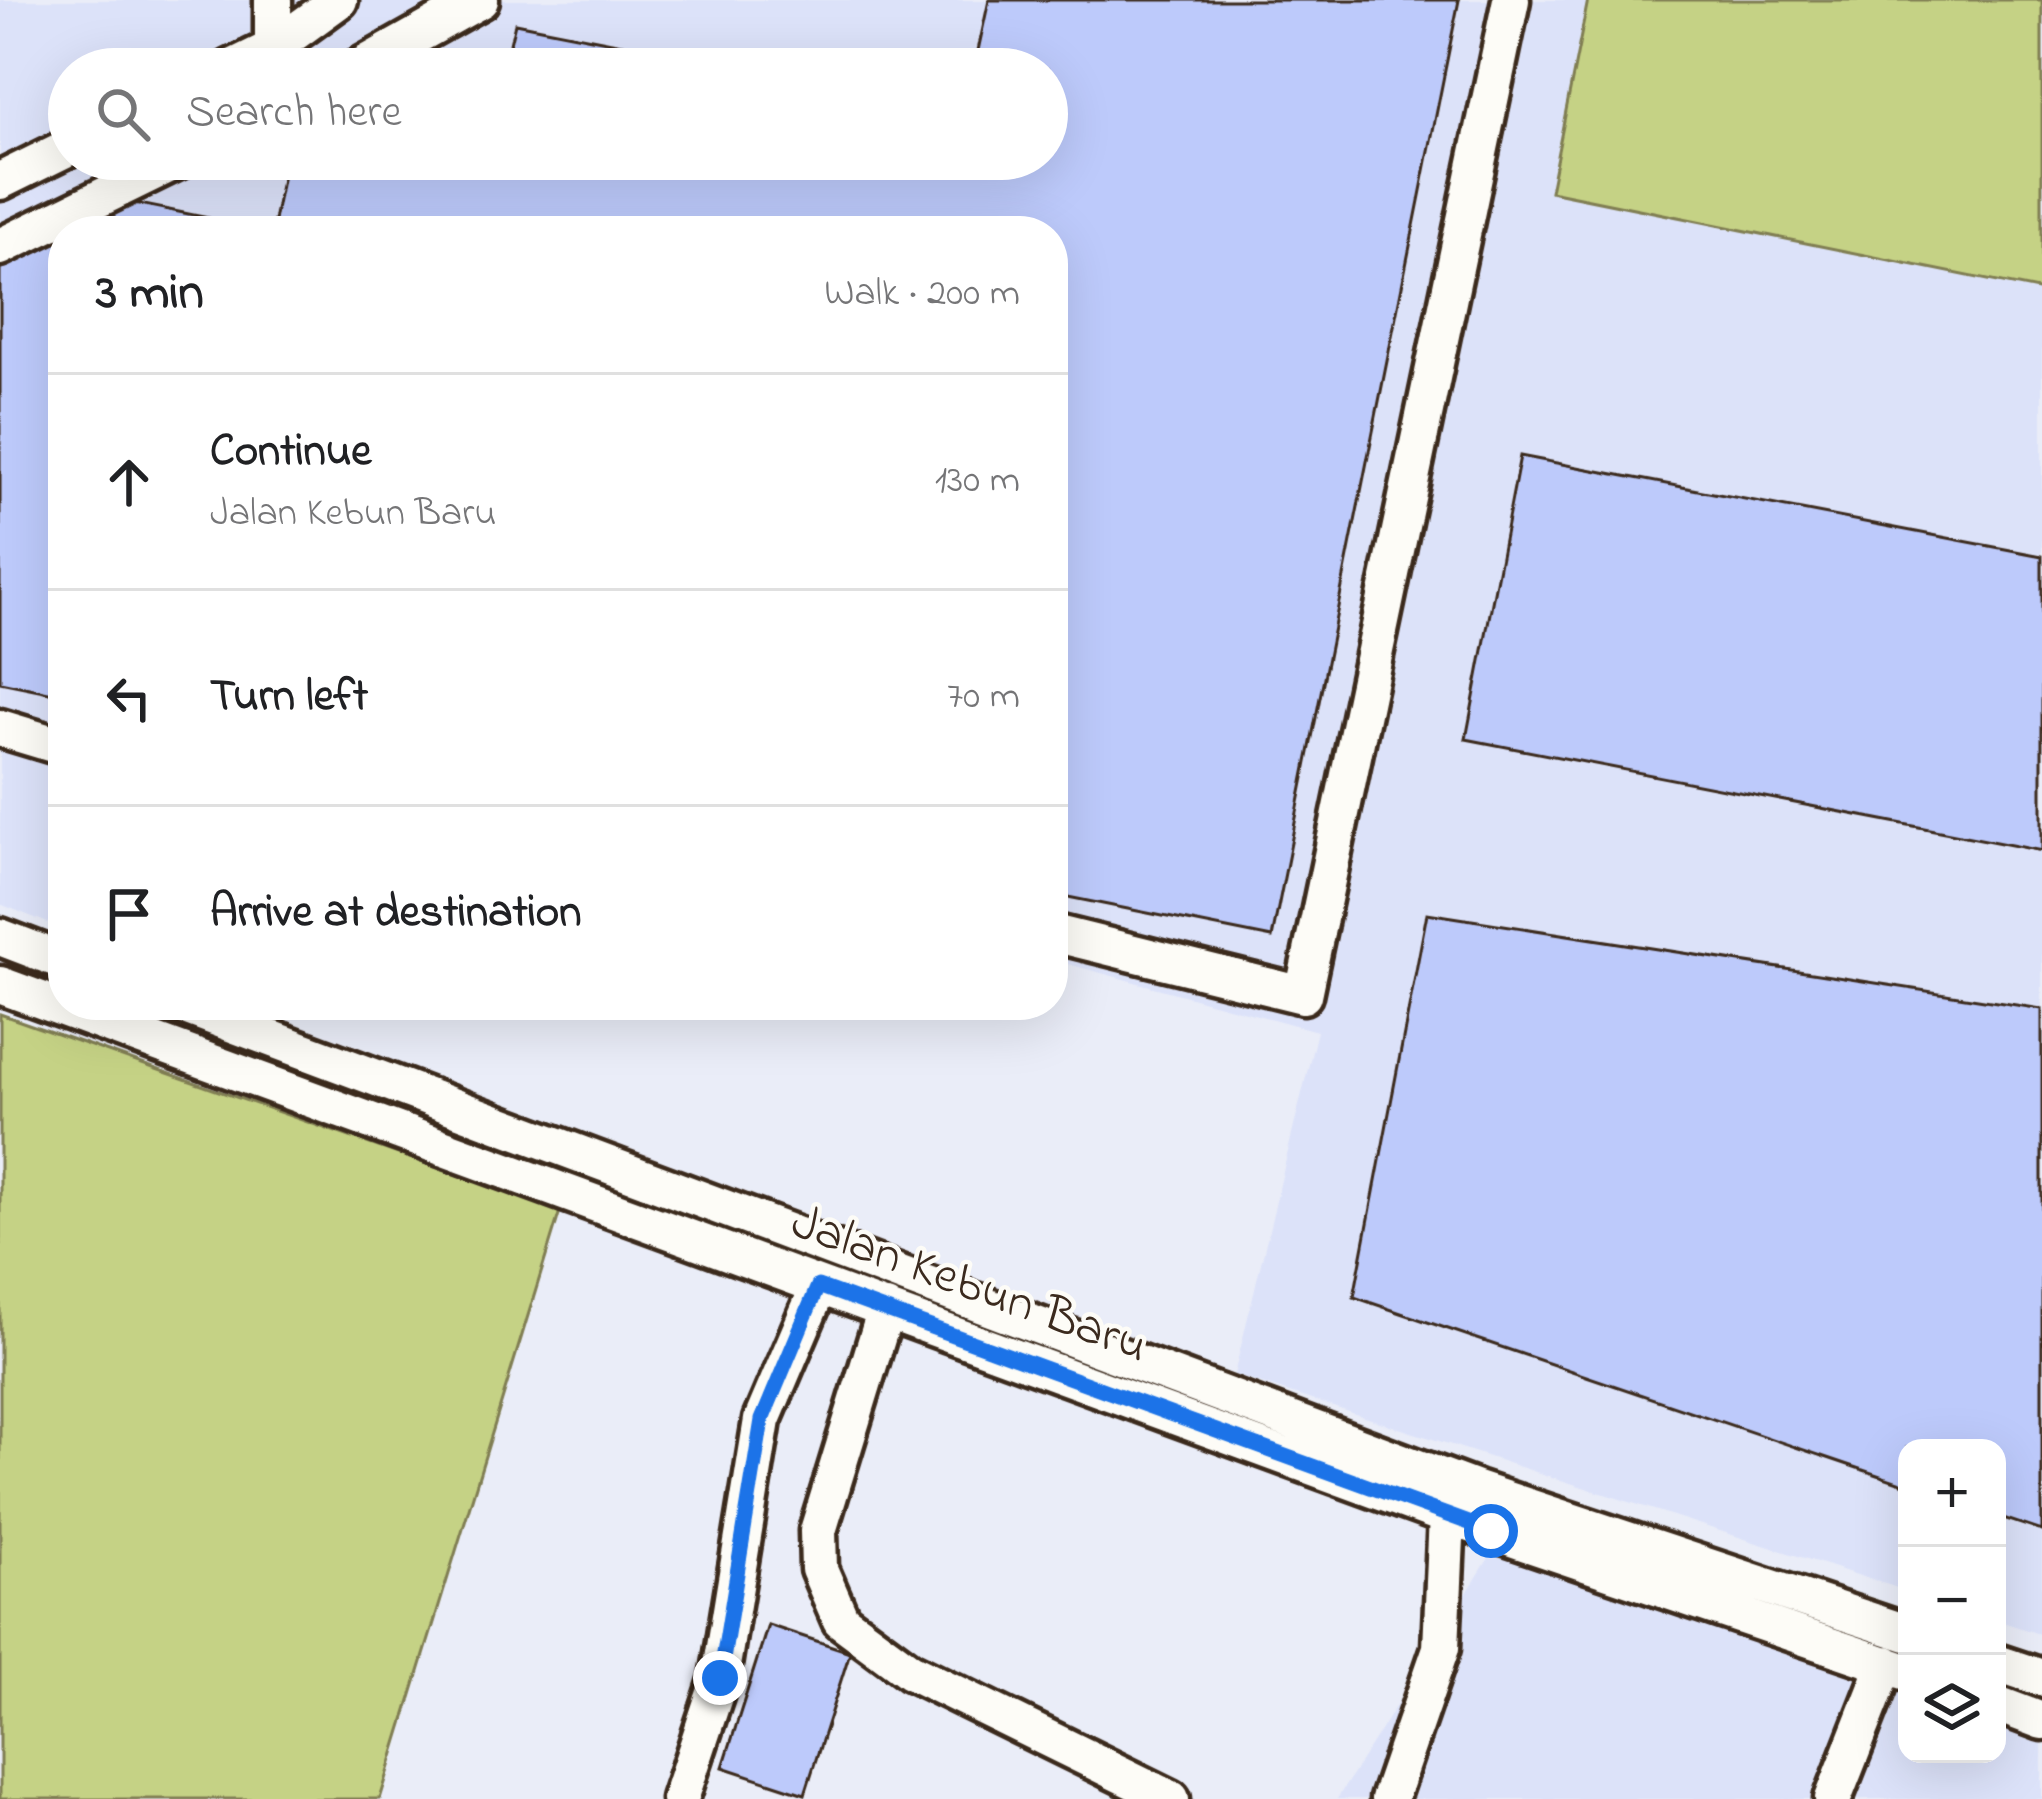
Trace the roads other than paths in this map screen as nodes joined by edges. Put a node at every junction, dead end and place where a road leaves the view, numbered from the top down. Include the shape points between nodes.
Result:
1 (273, 0) edge
2 (339, 0) edge
3 (480, 0) edge
4 (1511, 0) edge
5 (273, 48) edge
6 (274, 48) edge
7 (394, 48) edge
8 (48, 158) edge
9 (137, 180) edge
10 (0, 181) edge
11 (63, 216) edge
12 (48, 224) edge
13 (0, 247) edge
14 (0, 728) edge
15 (48, 742) edge
16 (0, 937) edge
17 (1068, 937) edge
18 (48, 955) edge
19 (0, 986) edge
20 (48, 1004) edge
21 (93, 1020) edge
22 (222, 1020) edge
23 (818, 1286) junction
24 (886, 1309) junction
25 (1447, 1516) junction
26 (1898, 1630) edge
27 (2006, 1667) edge
28 (1897, 1668) edge
29 (2042, 1678) edge
30 (2006, 1707) edge
31 (2042, 1721) edge
32 (680, 1799) edge
33 (1172, 1799) edge
34 (1389, 1799) edge
35 (1833, 1799) edge

1 - 5 street
2 - 6 street
3 - 7 street
4 - 17 street via 1303,994
8 - 10 street
9 - 11 street
12 - 13 street
14 - 15 street
16 - 18 street
19 - 20 street, Jalan Kebun Baru
21 - 23 street, Jalan Kebun Baru
22 - 26 street, Jalan Kebun Baru via 1477,1490
23 - 24 street, Jalan Kebun Baru
23 - 32 street via 762,1420 720,1678
24 - 25 street, Jalan Kebun Baru
24 - 33 street via 818,1531 819,1569 841,1619 910,1671
25 - 28 street, Jalan Kebun Baru
25 - 34 street via 1441,1648
27 - 29 street
28 - 35 street
30 - 31 street

